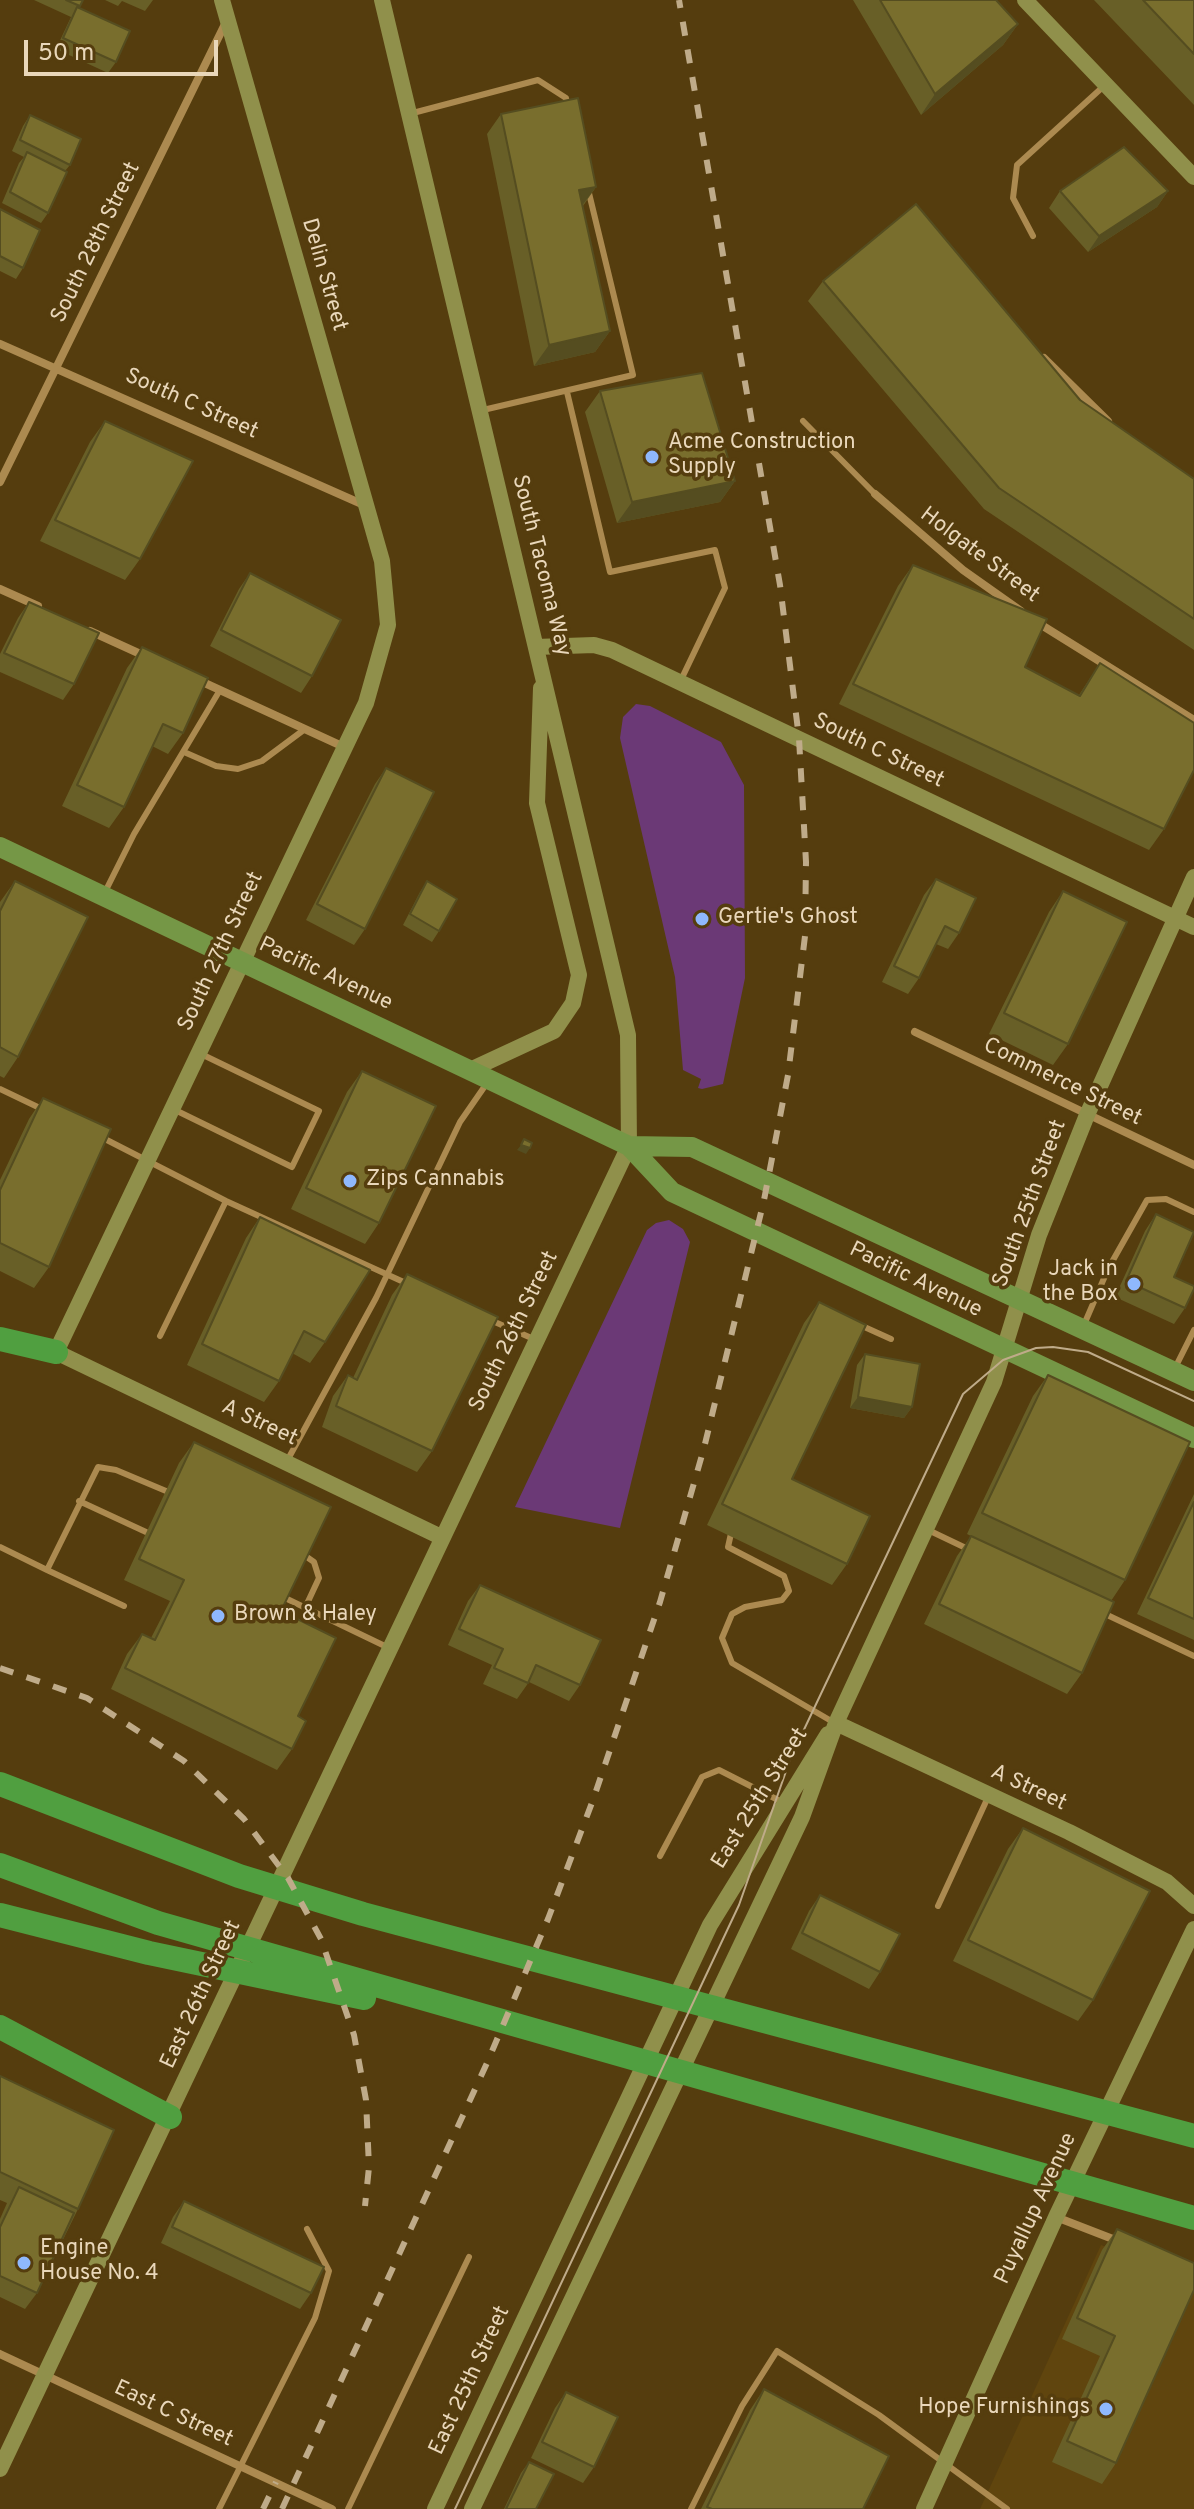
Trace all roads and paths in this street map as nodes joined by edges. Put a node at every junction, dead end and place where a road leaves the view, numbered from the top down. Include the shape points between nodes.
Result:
1 (222, 0) edge
2 (382, 0) edge
3 (1025, 0) edge
4 (227, 19) junction
5 (1105, 85) junction
6 (569, 113) edge
7 (409, 114) junction
8 (584, 173) edge
9 (1194, 177) edge
10 (1033, 236) dead end
11 (0, 344) edge
12 (1037, 352) edge
13 (55, 370) junction
14 (567, 392) junction
15 (480, 411) junction
16 (803, 421) dead end
17 (1119, 430) edge
18 (0, 482) edge
19 (875, 494) joint
20 (365, 505) junction
21 (382, 561) joint
22 (0, 589) edge
23 (41, 608) edge
24 (83, 627) edge
25 (536, 647) junction
26 (152, 659) edge
27 (541, 667) junction
28 (179, 671) edge
29 (680, 683) junction
30 (220, 690) junction
31 (1194, 720) edge
32 (305, 729) junction
33 (344, 747) junction
34 (184, 752) junction
35 (0, 847) edge
36 (1194, 877) edge
37 (103, 897) junction
38 (1175, 919) junction
39 (1194, 927) edge
40 (242, 962) junction
41 (915, 1032) dead end
42 (199, 1053) junction
43 (470, 1070) junction
44 (489, 1080) junction
45 (0, 1089) edge
46 (173, 1109) junction
47 (54, 1115) edge
48 (1087, 1115) junction
49 (95, 1134) edge
50 (629, 1146) junction
51 (149, 1159) junction
52 (1194, 1165) edge
53 (226, 1201) junction
54 (1194, 1212) edge
55 (387, 1275) junction
56 (413, 1286) edge
57 (1019, 1299) junction
58 (473, 1312) edge
59 (848, 1319) edge
60 (1082, 1330) junction
61 (1194, 1330) edge
62 (160, 1336) dead end
63 (0, 1339) edge
64 (891, 1339) dead end
65 (536, 1340) junction
66 (1005, 1351) junction
67 (56, 1352) junction
68 (1173, 1371) junction
69 (1194, 1381) edge
70 (1194, 1438) edge
71 (287, 1461) junction
72 (166, 1491) dead end
73 (79, 1501) junction
74 (733, 1526) edge
75 (926, 1529) junction
76 (146, 1532) dead end
77 (441, 1537) junction
78 (0, 1547) edge
79 (304, 1555) edge
80 (982, 1555) edge
81 (47, 1570) junction
82 (283, 1597) edge
83 (124, 1606) dead end
84 (305, 1608) junction
85 (1095, 1609) edge
86 (389, 1648) junction
87 (1194, 1656) edge
88 (836, 1723) junction
89 (0, 1784) edge
90 (989, 1795) junction
91 (784, 1803) junction
92 (660, 1856) dead end
93 (0, 1865) edge
94 (938, 1906) dead end
95 (1194, 1906) edge
96 (0, 1915) edge
97 (1194, 1929) edge
98 (0, 2027) edge
99 (553, 2038) junction
100 (174, 2109) junction
101 (1194, 2136) edge
102 (1111, 2194) junction
103 (1056, 2217) junction
104 (1194, 2218) edge
105 (1194, 2227) edge
106 (307, 2229) dead end
107 (1129, 2245) edge
108 (469, 2257) dead end
109 (0, 2354) edge
110 (45, 2375) junction
111 (240, 2465) junction
112 (0, 2469) edge
113 (219, 2509) edge
114 (332, 2509) edge
115 (348, 2509) edge
116 (435, 2509) edge
117 (472, 2509) edge
118 (691, 2509) edge
119 (924, 2509) edge
120 (1007, 2509) edge

1 - 4 street, Delin Street
2 - 7 street, South Tacoma Way
3 - 5 street
4 - 13 street, South 28th Street
4 - 20 street, Delin Street
5 - 9 street
5 - 10 lane via 1017,165 1013,198
6 - 7 lane via 566,98 538,80
7 - 15 street, South Tacoma Way
8 - 14 lane via 633,375
11 - 13 street, South C Street
12 - 17 street
13 - 18 street, South 28th Street
13 - 20 street, South C Street
14 - 15 lane
14 - 29 lane via 610,572 715,550 725,588
15 - 25 street, South Tacoma Way
16 - 19 lane, Holgate Street
19 - 31 street, Holgate Street via 1015,607
20 - 21 street, Delin Street
21 - 33 street, South 27th Street via 388,625 366,703
22 - 23 street
24 - 26 street
25 - 27 street, South Tacoma Way
25 - 29 street, South C Street via 594,645
27 - 43 street via 537,803 579,975 573,1003 554,1031
27 - 50 street, South Tacoma Way via 628,1035
28 - 30 street
29 - 38 street, South C Street
30 - 32 street
30 - 34 lane
32 - 33 street
32 - 34 lane via 262,761 238,769
33 - 40 street, South 27th Street
34 - 37 lane
35 - 37 main road, Pacific Avenue
36 - 38 street, South 25th Street
37 - 40 main road, Pacific Avenue
38 - 39 street, South C Street
38 - 48 street, South 25th Street
40 - 42 street, South 27th Street
40 - 43 main road, Pacific Avenue
41 - 48 street, Commerce Street
42 - 46 street, South 27th Street
42 - 46 lane via 319,1111 292,1167
43 - 44 main road, Pacific Avenue
44 - 50 main road, Pacific Avenue
44 - 55 lane via 451,1139
45 - 47 lane
46 - 51 street, South 27th Street
48 - 52 street, Commerce Street
48 - 57 street, South 25th Street
49 - 51 lane
50 - 57 main road, Pacific Avenue via 692,1147
50 - 65 street, South 26th Street
50 - 66 main road, Pacific Avenue via 672,1192
51 - 53 lane
51 - 67 street, South 27th Street
53 - 55 lane
53 - 62 lane
54 - 60 lane via 1166,1199 1147,1200 1108,1269
55 - 56 lane
55 - 71 lane
57 - 60 main road, Pacific Avenue
57 - 66 street, South 25th Street
58 - 65 lane
59 - 64 lane
60 - 68 main road, Pacific Avenue
61 - 68 lane
63 - 67 highway
65 - 77 street, South 26th Street
66 - 70 main road, Pacific Avenue
66 - 75 street, South 25th Street
67 - 71 street, A Street
68 - 69 main road, Pacific Avenue
71 - 77 street, A Street
72 - 73 lane via 98,1467
73 - 76 lane
73 - 81 lane
74 - 88 lane via 728,1547 784,1576 789,1591 782,1600 732,1614 722,1638 732,1663
75 - 80 lane
75 - 88 street, South 25th Street
77 - 86 street, East 26th Street
78 - 81 lane
79 - 84 lane via 318,1569 319,1578
81 - 83 lane
82 - 84 lane
84 - 86 lane
85 - 87 lane
86 - 100 street, East 26th Street
88 - 90 street, A Street
88 - 91 street, East 25th Street
88 - 117 street, East 25th Street via 802,1817
89 - 101 highway via 239,1876 363,1914
90 - 94 lane
90 - 95 street, A Street via 1167,1882
91 - 92 lane via 719,1770 702,1777
91 - 116 street, East 25th Street via 694,1958
93 - 99 highway via 158,1923
96 - 99 highway via 149,1953
97 - 103 street, Puyallup Avenue
98 - 100 highway
99 - 102 highway
100 - 110 street, East 26th Street
102 - 104 highway
102 - 105 highway
103 - 107 street
103 - 119 street, Puyallup Avenue
106 - 111 lane via 329,2271 315,2318
108 - 115 lane
109 - 110 street, East C Street
110 - 111 street, East C Street
110 - 112 street, East 26th Street
111 - 113 lane
111 - 114 street, East C Street
118 - 120 lane via 742,2406 777,2351 879,2415

